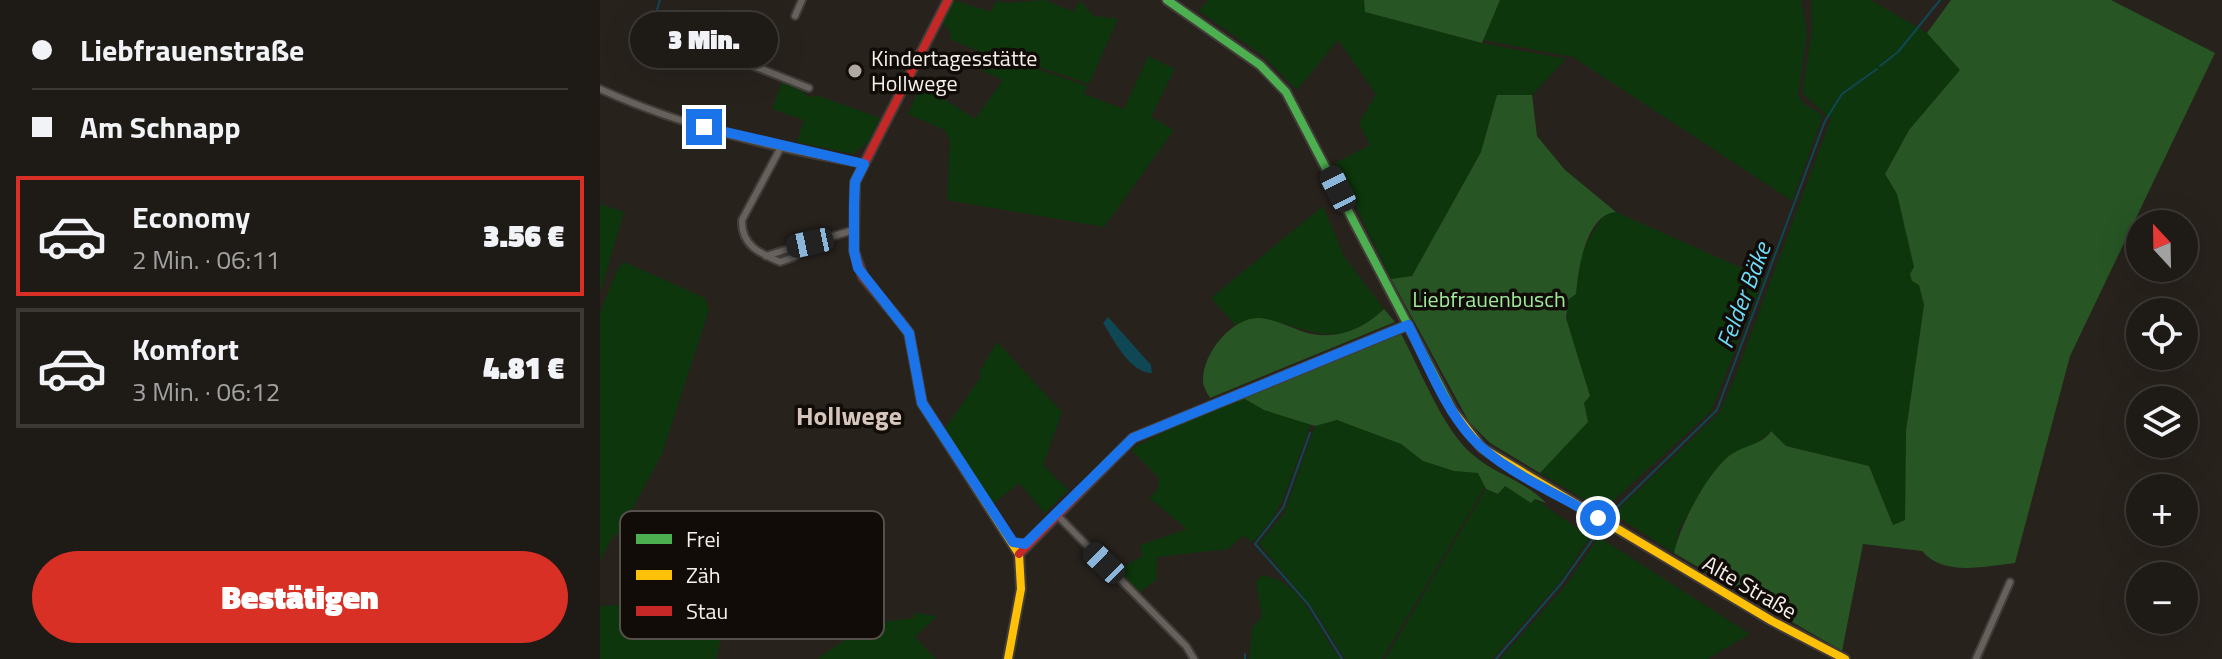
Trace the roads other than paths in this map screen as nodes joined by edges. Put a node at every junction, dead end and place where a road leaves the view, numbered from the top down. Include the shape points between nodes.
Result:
1 (802, 0) edge
2 (948, 0) edge
3 (1167, 0) edge
4 (795, 16) dead end
5 (716, 51) dead end
6 (809, 88) dead end
7 (600, 89) edge
8 (781, 147) junction
9 (864, 164) junction
10 (854, 230) junction
11 (810, 243) junction
12 (766, 256) junction
13 (1408, 325) junction
14 (1056, 514) junction
15 (1013, 542) junction
16 (1025, 544) junction
17 (1019, 554) junction
18 (2010, 582) dead end
19 (1007, 659) edge
20 (1194, 659) edge
21 (1845, 659) edge
22 (1976, 659) edge

1 - 4 street
2 - 9 street
3 - 13 street, Alte Straße via 1260,65 1286,92
5 - 6 street
7 - 8 street via 640,107
8 - 9 street
8 - 12 street via 742,220 747,243
9 - 10 street via 855,182
10 - 11 street
10 - 15 street via 858,268 912,341 922,403
11 - 12 street
11 - 12 street via 788,260
13 - 14 street via 1133,438
13 - 21 street, Alte Straße via 1456,417 1482,448
14 - 16 street
14 - 20 street
15 - 16 street
15 - 17 street
16 - 17 street
17 - 19 street via 1021,589
18 - 22 street

